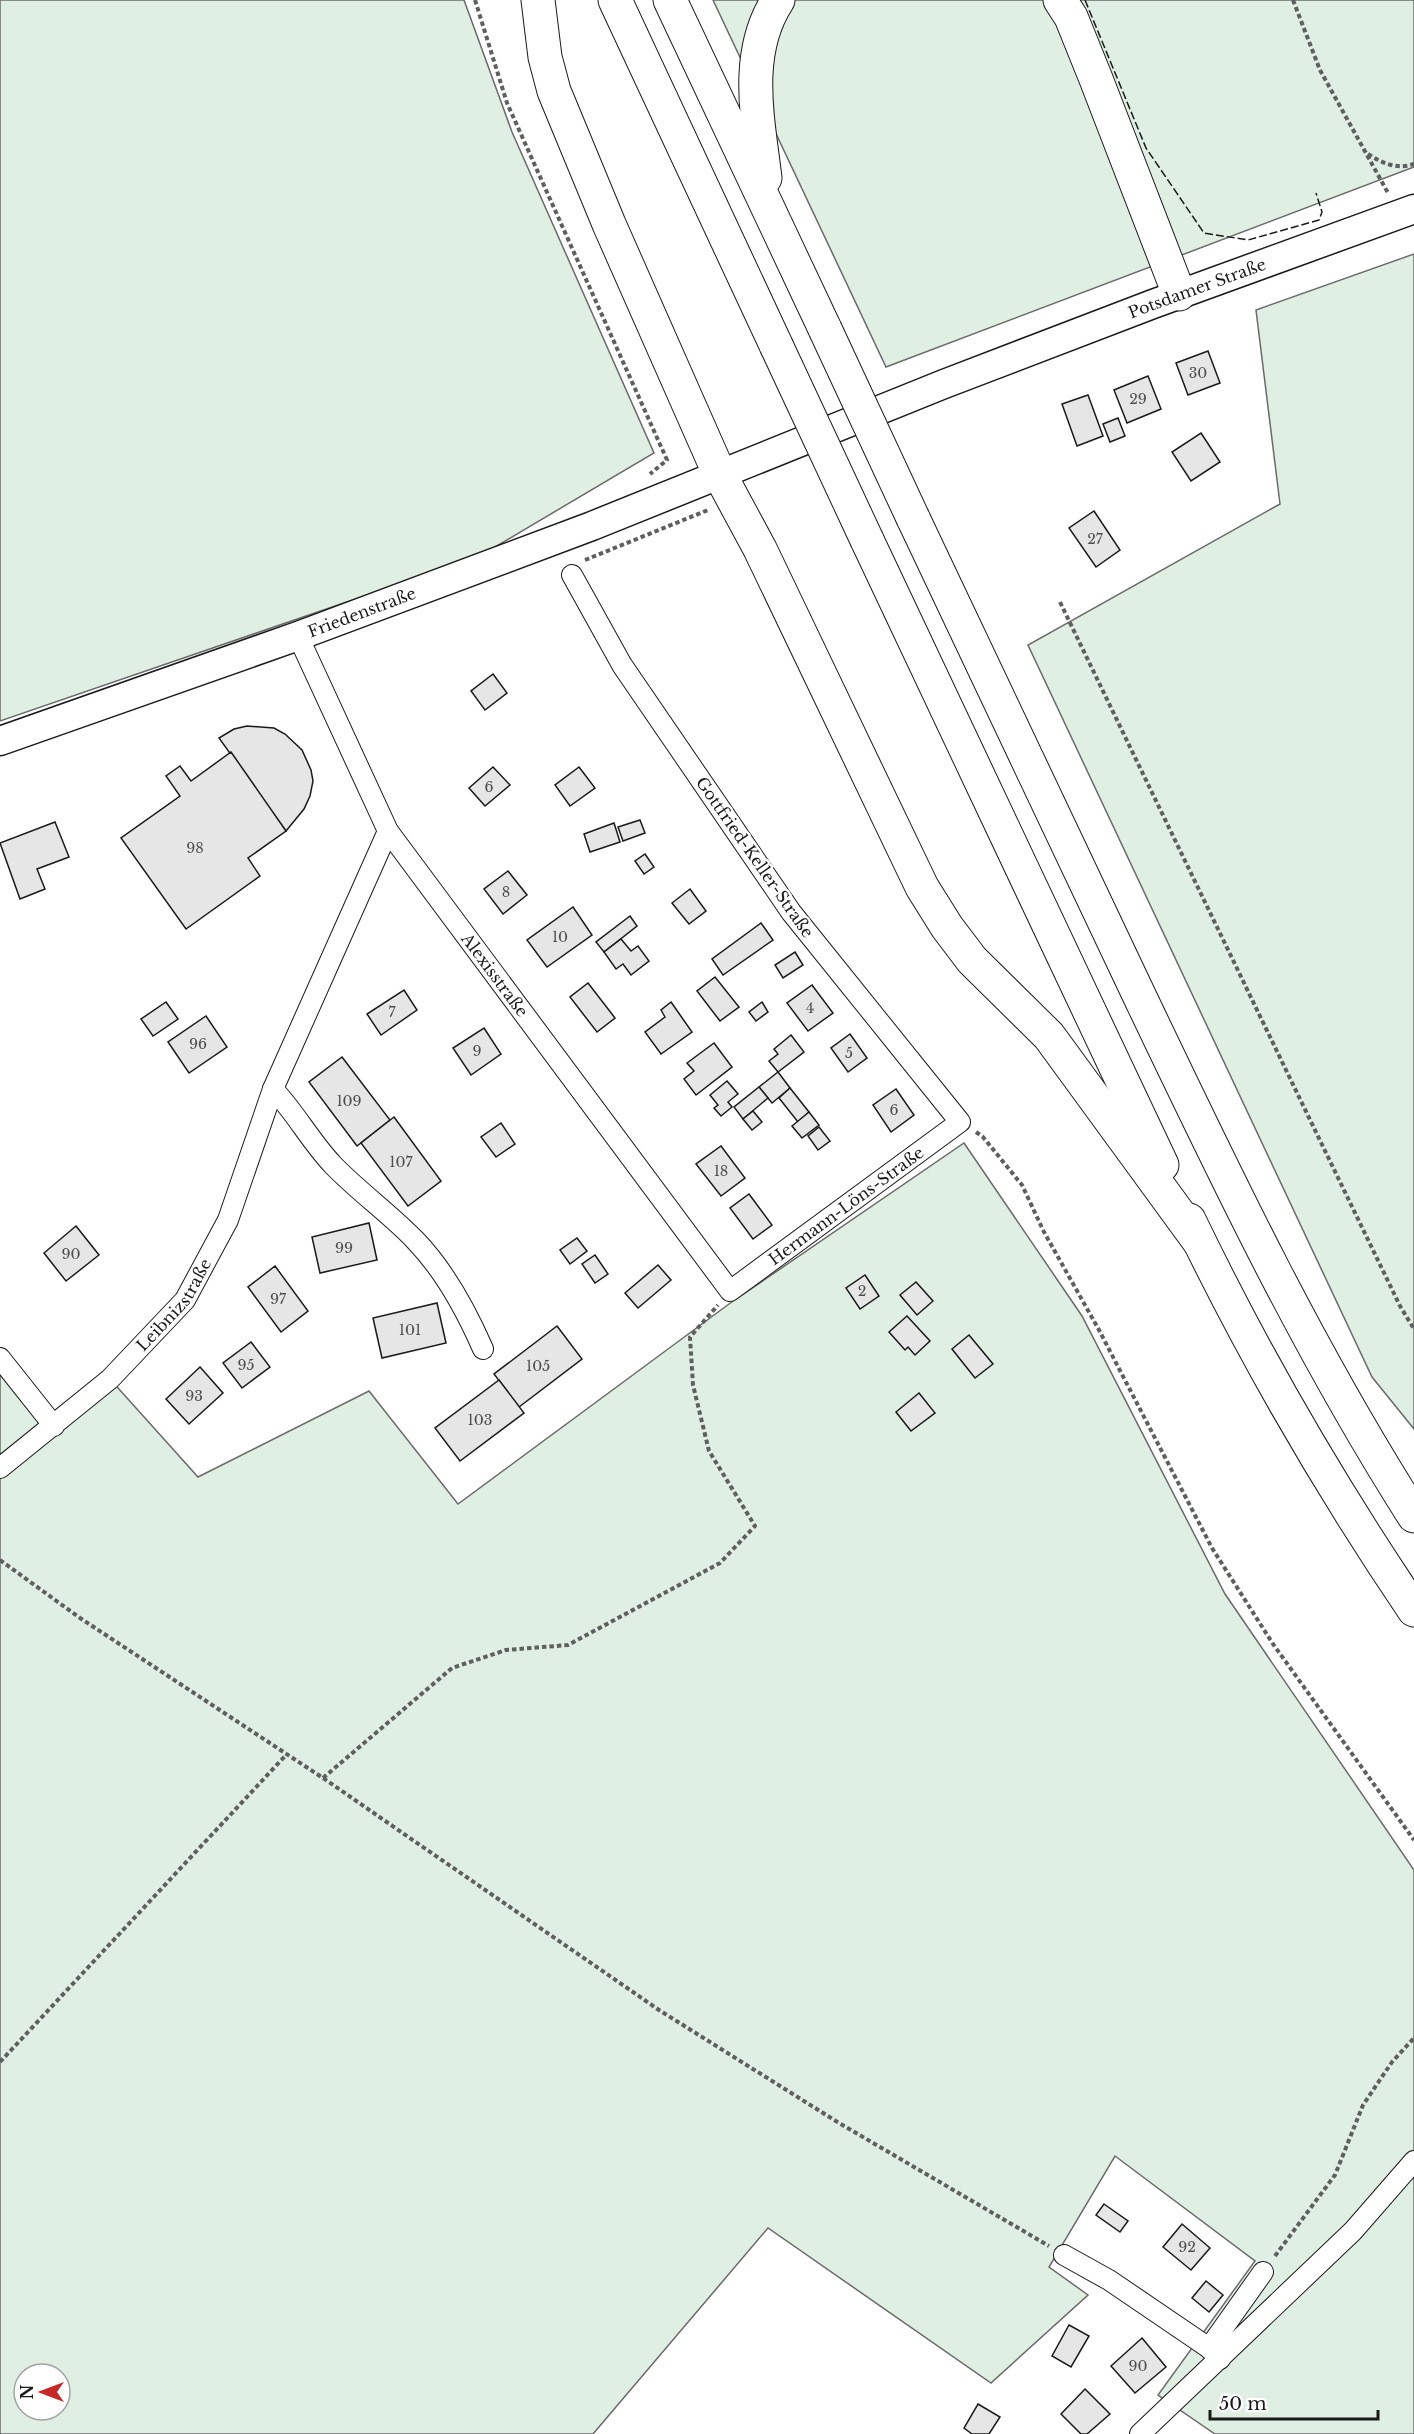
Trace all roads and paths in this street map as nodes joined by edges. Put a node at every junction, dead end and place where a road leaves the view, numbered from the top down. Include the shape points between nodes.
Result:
1 (475, 0) edge
2 (538, 0) edge
3 (615, 0) edge
4 (670, 0) edge
5 (778, 0) edge
6 (1060, 0) edge
7 (1293, 0) edge
8 (1367, 154) junction
9 (1414, 164) edge
10 (1403, 205) edge
11 (768, 207) junction
12 (1179, 294) junction
13 (719, 473) junction
14 (650, 474) dead end
15 (572, 575) dead end
16 (1060, 602) dead end
17 (298, 636) junction
18 (0, 741) edge
19 (388, 831) junction
20 (273, 1089) junction
21 (960, 1122) junction
22 (1198, 1240) junction
23 (730, 1291) junction
24 (1414, 1329) edge
25 (483, 1349) dead end
26 (0, 1358) edge
27 (54, 1426) junction
28 (0, 1468) edge
29 (1414, 1516) edge
30 (0, 1560) edge
31 (1414, 1610) edge
32 (286, 1755) junction
33 (323, 1778) junction
34 (1414, 1840) edge
35 (1414, 2038) edge
36 (0, 2062) edge
37 (1414, 2161) edge
38 (1064, 2254) joint
39 (1263, 2272) joint
40 (1214, 2353) junction
41 (1140, 2434) edge

1 - 14 path via 507,103 667,460
2 - 13 highway via 554,91
3 - 22 highway, bridge
4 - 11 highway
5 - 11 highway via 756,58 754,89
6 - 12 highway via 1071,17
7 - 8 path via 1320,70
8 - 9 path via 1385,165
8 - 10 path
10 - 12 main road, Potsdamer Straße
11 - 29 highway, bridge via 1254,1235 1319,1358
12 - 13 main road, Potsdamer Straße
13 - 17 main road, Friedenstraße via 592,526
13 - 22 highway via 760,549 922,887 972,960 1049,1036
15 - 21 street, Gottfried-Keller-Straße via 622,665 791,912
16 - 24 path
17 - 18 main road, Friedenstraße
17 - 19 street, Alexisstraße
19 - 20 street, Leibnizstraße
19 - 23 street, Alexisstraße
20 - 25 street via 330,1162 417,1242 468,1314
20 - 27 street, Leibnizstraße via 228,1220 185,1300 110,1379
21 - 23 street, Hermann-Löns-Straße
21 - 34 path via 982,1137 1022,1185 1212,1548 1274,1644
22 - 31 highway via 1267,1372
23 - 33 path via 690,1337 693,1385 709,1451 755,1526 720,1563 568,1645 506,1650 452,1668
26 - 27 street
27 - 28 street, Leibnizstraße
30 - 32 path
32 - 33 path
32 - 36 path
33 - 38 path via 659,2010 839,2123
35 - 39 path via 1363,2105 1335,2175
37 - 40 street via 1353,2231
38 - 40 street via 1109,2280
39 - 40 street
40 - 41 street

